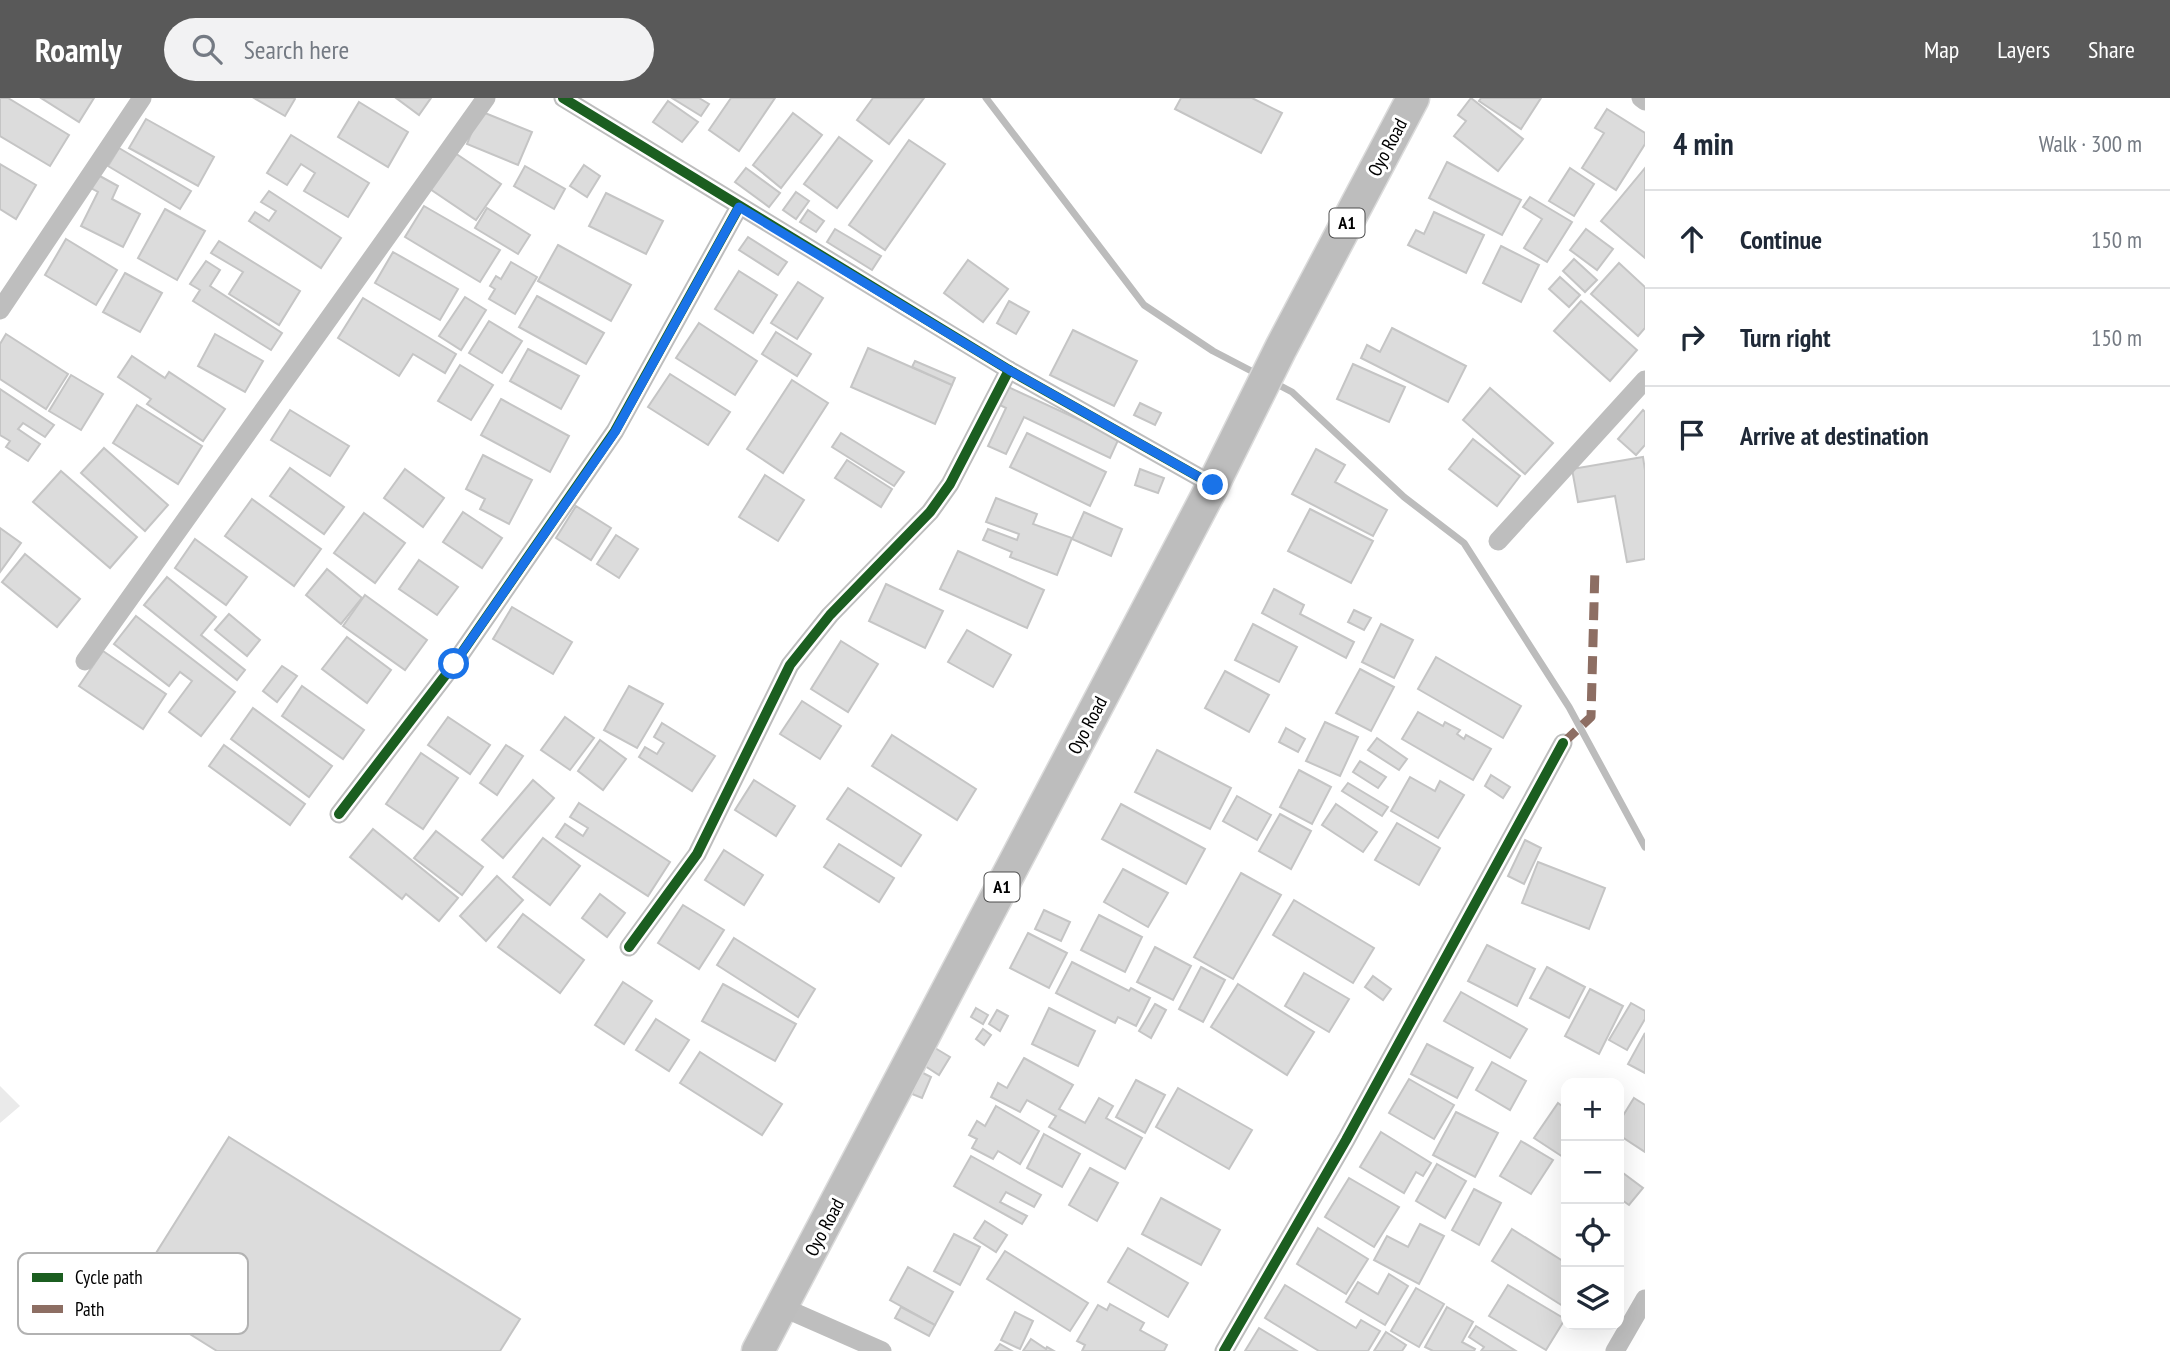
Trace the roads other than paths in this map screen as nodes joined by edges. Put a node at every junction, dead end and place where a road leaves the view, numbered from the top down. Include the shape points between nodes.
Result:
1 (142, 98) edge
2 (486, 98) edge
3 (563, 98) edge
4 (1413, 98) edge
5 (739, 207) junction
6 (0, 310) edge
7 (1009, 370) junction
8 (1645, 380) edge
9 (1213, 485) junction
10 (1498, 541) dead end
11 (85, 661) dead end
12 (1563, 743) dead end
13 (339, 814) dead end
14 (629, 947) dead end
15 (1645, 1299) edge
16 (782, 1307) junction
17 (758, 1351) edge
18 (882, 1351) edge
19 (1224, 1351) edge
20 (1615, 1351) edge

1 - 6 street
2 - 11 street
3 - 5 street
4 - 9 highway, Oyo Road / A1
5 - 7 street
5 - 13 street via 615,432 454,664
7 - 9 street
7 - 14 street via 950,484 930,512 830,615 790,665 697,854
8 - 10 street
9 - 16 highway, Oyo Road / A1
12 - 19 street via 1353,1128
15 - 20 street
16 - 17 highway, Oyo Road / A1
16 - 18 street

